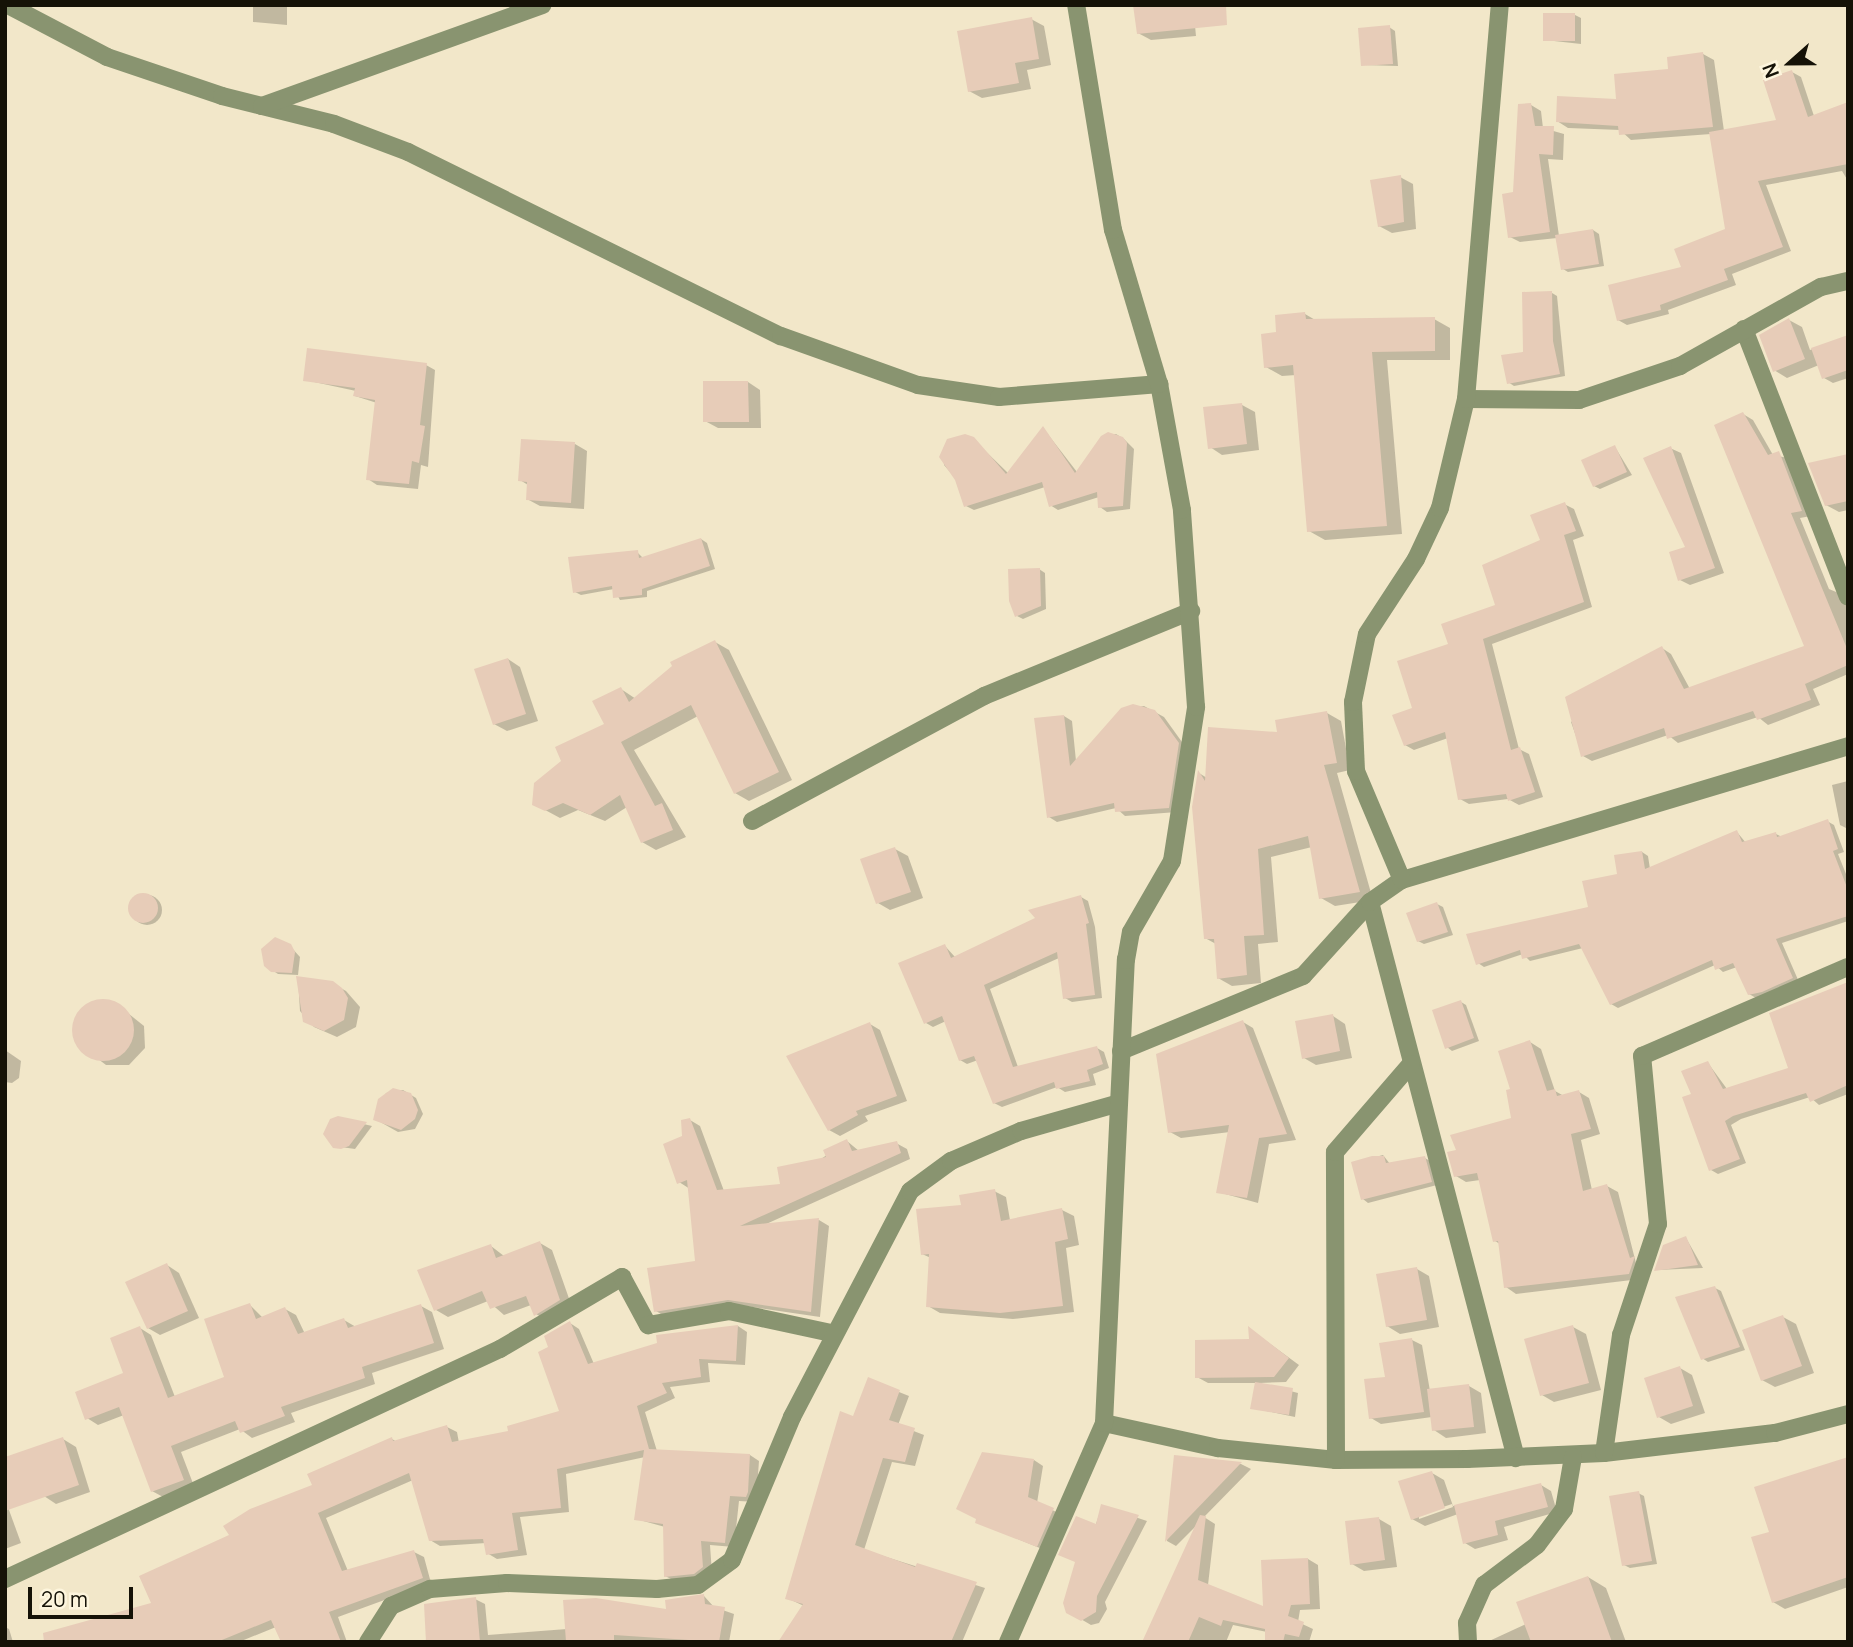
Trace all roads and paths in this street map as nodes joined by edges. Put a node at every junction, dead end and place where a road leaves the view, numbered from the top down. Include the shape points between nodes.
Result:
1 (8, 5) edge
2 (542, 5) edge
3 (1076, 5) edge
4 (1500, 5) edge
5 (262, 106) junction
6 (1848, 281) edge
7 (1744, 329) junction
8 (1159, 384) junction
9 (1466, 399) junction
10 (1848, 597) edge
11 (1191, 611) junction
12 (1848, 746) edge
13 (752, 821) dead end
14 (1402, 880) junction
15 (1370, 902) junction
16 (1848, 967) edge
17 (1121, 1051) junction
18 (1411, 1064) junction
19 (1116, 1104) junction
20 (835, 1335) junction
21 (1848, 1414) edge
22 (1104, 1423) junction
23 (1604, 1454) junction
24 (1573, 1457) junction
25 (1516, 1458) junction
26 (1336, 1460) junction
27 (5, 1579) edge
28 (368, 1642) edge
29 (1008, 1642) edge
30 (1468, 1642) edge

1 - 5 street via 107,57
2 - 5 street
3 - 8 street via 1113,230
4 - 9 street
5 - 8 street via 334,124 408,152 781,336 918,385 999,397
6 - 7 street via 1821,287
7 - 9 street via 1680,366 1579,400
7 - 10 street
8 - 11 street via 1182,510
9 - 14 street via 1440,508 1416,559 1367,634 1353,702 1356,771
11 - 13 street via 984,696
11 - 17 street via 1196,707 1186,790 1172,861 1131,932
12 - 14 street
14 - 15 street
15 - 17 street via 1303,976
15 - 18 street
16 - 23 street via 1642,1056 1658,1224 1621,1335
17 - 19 street
18 - 25 street via 1494,1359
18 - 26 street via 1335,1152
19 - 20 street via 1021,1131 951,1161 910,1192
19 - 22 street
20 - 27 street via 729,1311 648,1325 622,1277 500,1349
20 - 28 street via 792,1417 732,1559 698,1586 657,1590 507,1583 430,1589 391,1605
21 - 23 street via 1775,1433
22 - 26 street via 1218,1448
22 - 29 street
23 - 24 street
24 - 25 street
24 - 30 street via 1564,1509 1537,1545 1484,1585 1467,1623
25 - 26 street

